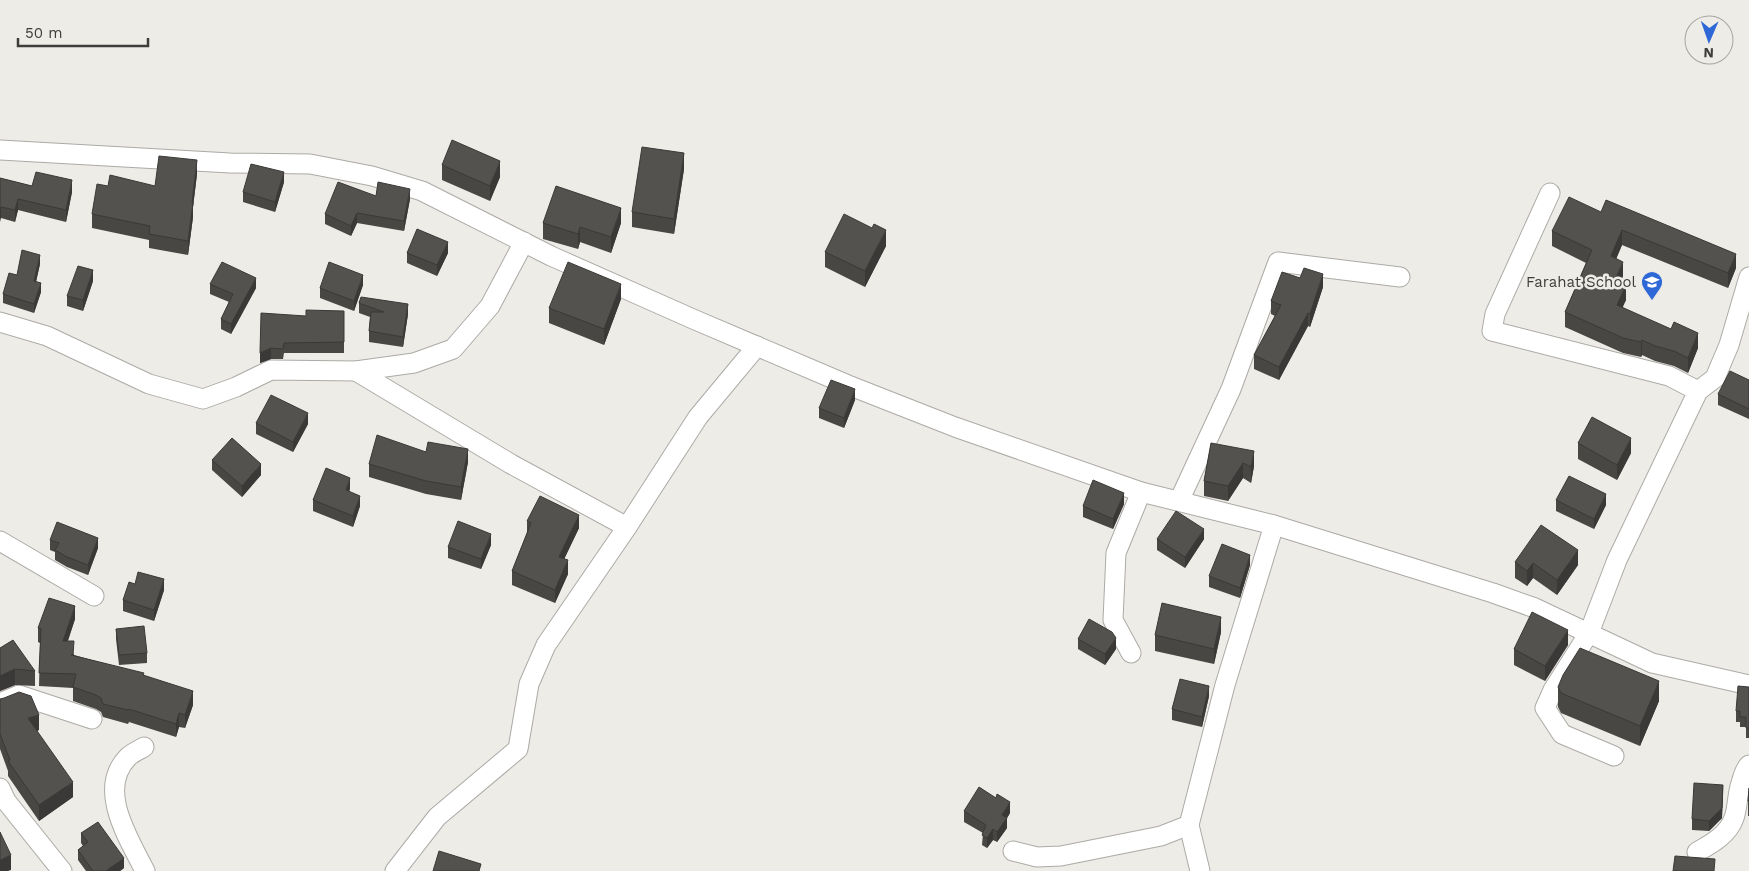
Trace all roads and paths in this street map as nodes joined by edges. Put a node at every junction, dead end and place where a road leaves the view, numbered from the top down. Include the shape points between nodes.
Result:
1 (0, 150) edge
2 (1550, 193) dead end
3 (524, 242) junction
4 (1400, 277) dead end
5 (1749, 277) edge
6 (0, 322) edge
7 (757, 346) junction
8 (356, 372) junction
9 (1698, 391) junction
10 (1141, 492) junction
11 (1179, 501) junction
12 (1274, 524) junction
13 (627, 527) junction
14 (0, 541) edge
15 (94, 596) dead end
16 (1589, 633) junction
17 (1131, 653) dead end
18 (1749, 685) edge
19 (0, 704) edge
20 (92, 719) dead end
21 (144, 748) dead end
22 (1614, 756) dead end
23 (1749, 765) edge
24 (0, 788) edge
25 (1190, 826) junction
26 (42, 846) junction
27 (1013, 851) dead end
28 (1696, 852) dead end
29 (48, 871) edge
30 (62, 871) edge
31 (145, 871) edge
32 (395, 871) edge
33 (1200, 871) edge

1 - 3 street via 230,163 310,164 372,176 422,191
2 - 9 street via 1495,314 1492,330 1669,376
3 - 7 street
3 - 8 street via 490,306 453,349 414,363
4 - 11 street via 1278,262 1231,389
5 - 9 street via 1729,345 1718,370 1714,378
6 - 8 street via 47,336 149,384 203,399 271,370
7 - 10 street via 946,423
7 - 13 street via 698,417
8 - 13 street via 511,464
9 - 16 street via 1617,560
10 - 11 street
10 - 17 street via 1116,553 1113,620
11 - 12 street
12 - 16 street via 1493,593
12 - 25 street via 1225,685
13 - 32 street via 546,645 530,684 518,749 437,817
14 - 15 street
16 - 18 street via 1652,663
16 - 22 street via 1545,708 1562,734
19 - 20 street via 19,695
21 - 31 street via 129,756 118,770 114,786 120,818
23 - 28 street via 1738,792 1734,818 1713,844
24 - 26 street via 6,801
25 - 27 street via 1162,836 1061,856 1037,857
25 - 33 street
26 - 29 street
26 - 30 street

